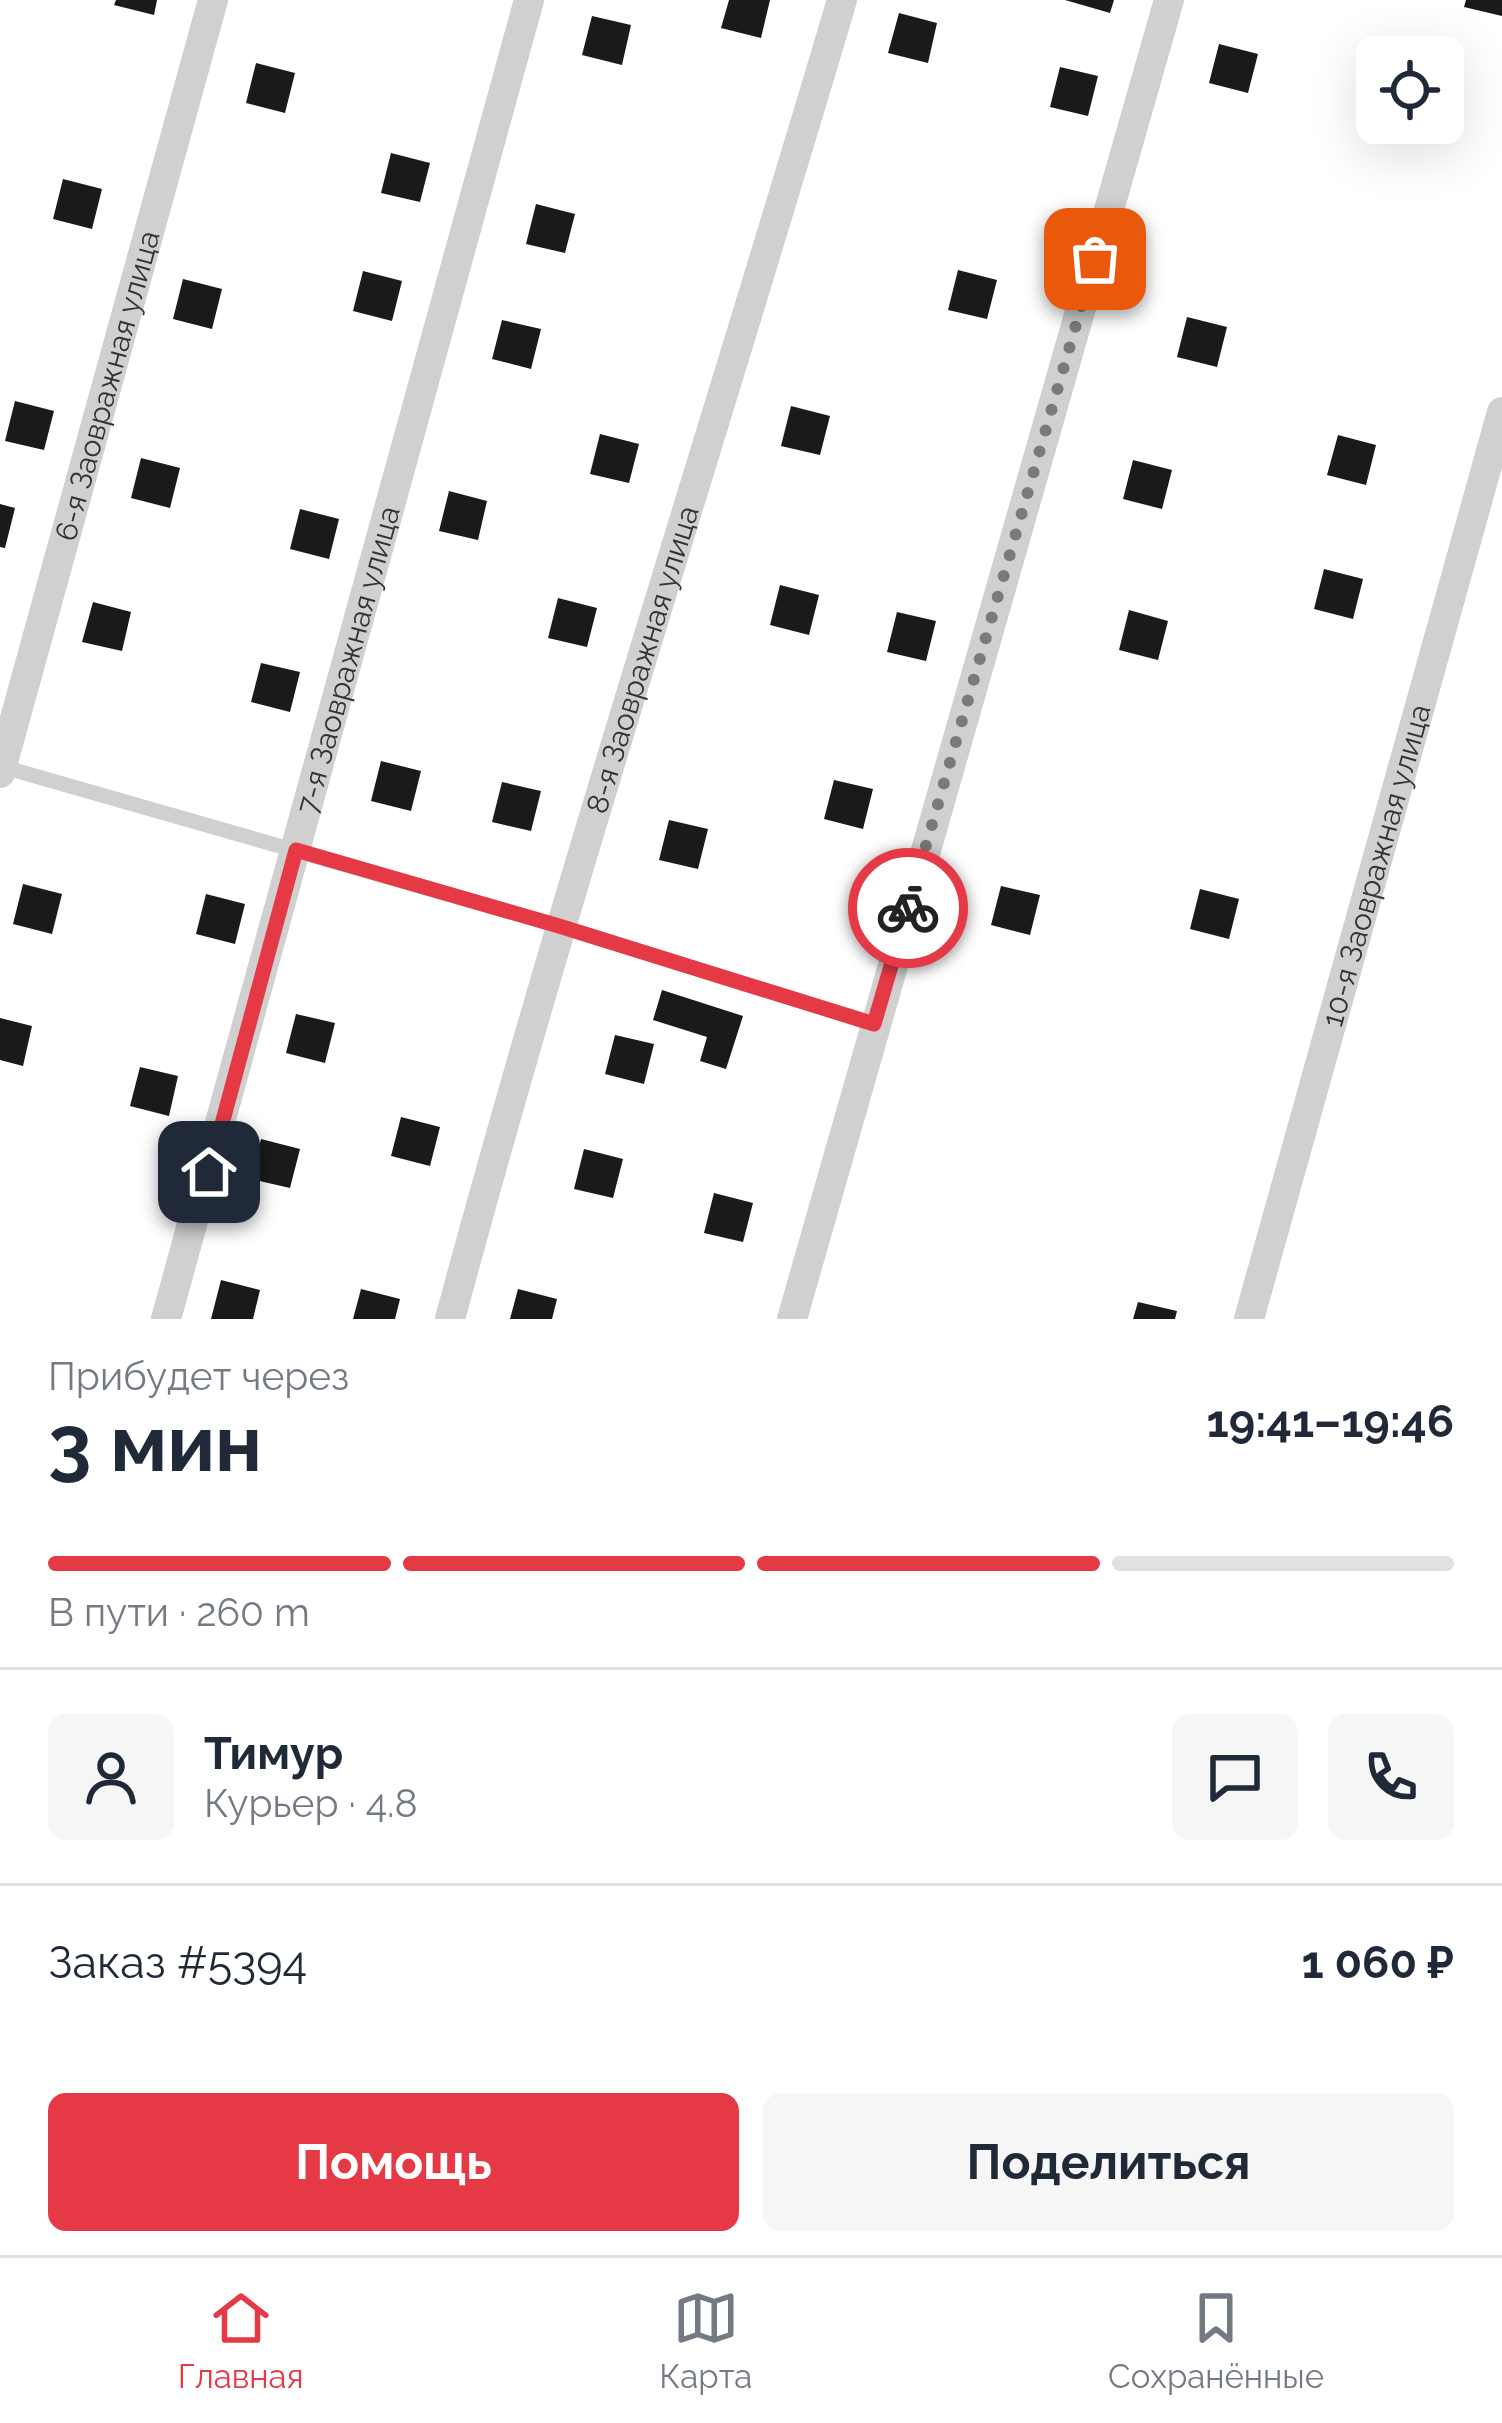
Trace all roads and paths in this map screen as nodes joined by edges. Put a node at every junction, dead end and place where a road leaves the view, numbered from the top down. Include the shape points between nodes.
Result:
1 (213, 0) edge
2 (529, 0) edge
3 (842, 0) edge
4 (1169, 0) edge
5 (1502, 412) edge
6 (1, 769) edge
7 (296, 850) junction
8 (559, 926) junction
9 (874, 1024) junction
10 (166, 1319) edge
11 (450, 1319) edge
12 (792, 1319) edge
13 (1249, 1319) edge

1 - 6 street, 6-я Заовражная улица
2 - 7 street, 7-я Заовражная улица
3 - 8 street, 8-я Заовражная улица
4 - 9 street
5 - 13 street, 10-я Заовражная улица
6 - 7 lane
7 - 8 lane
7 - 10 street, 7-я Заовражная улица
8 - 9 lane
8 - 11 street, 8-я Заовражная улица
9 - 12 street

